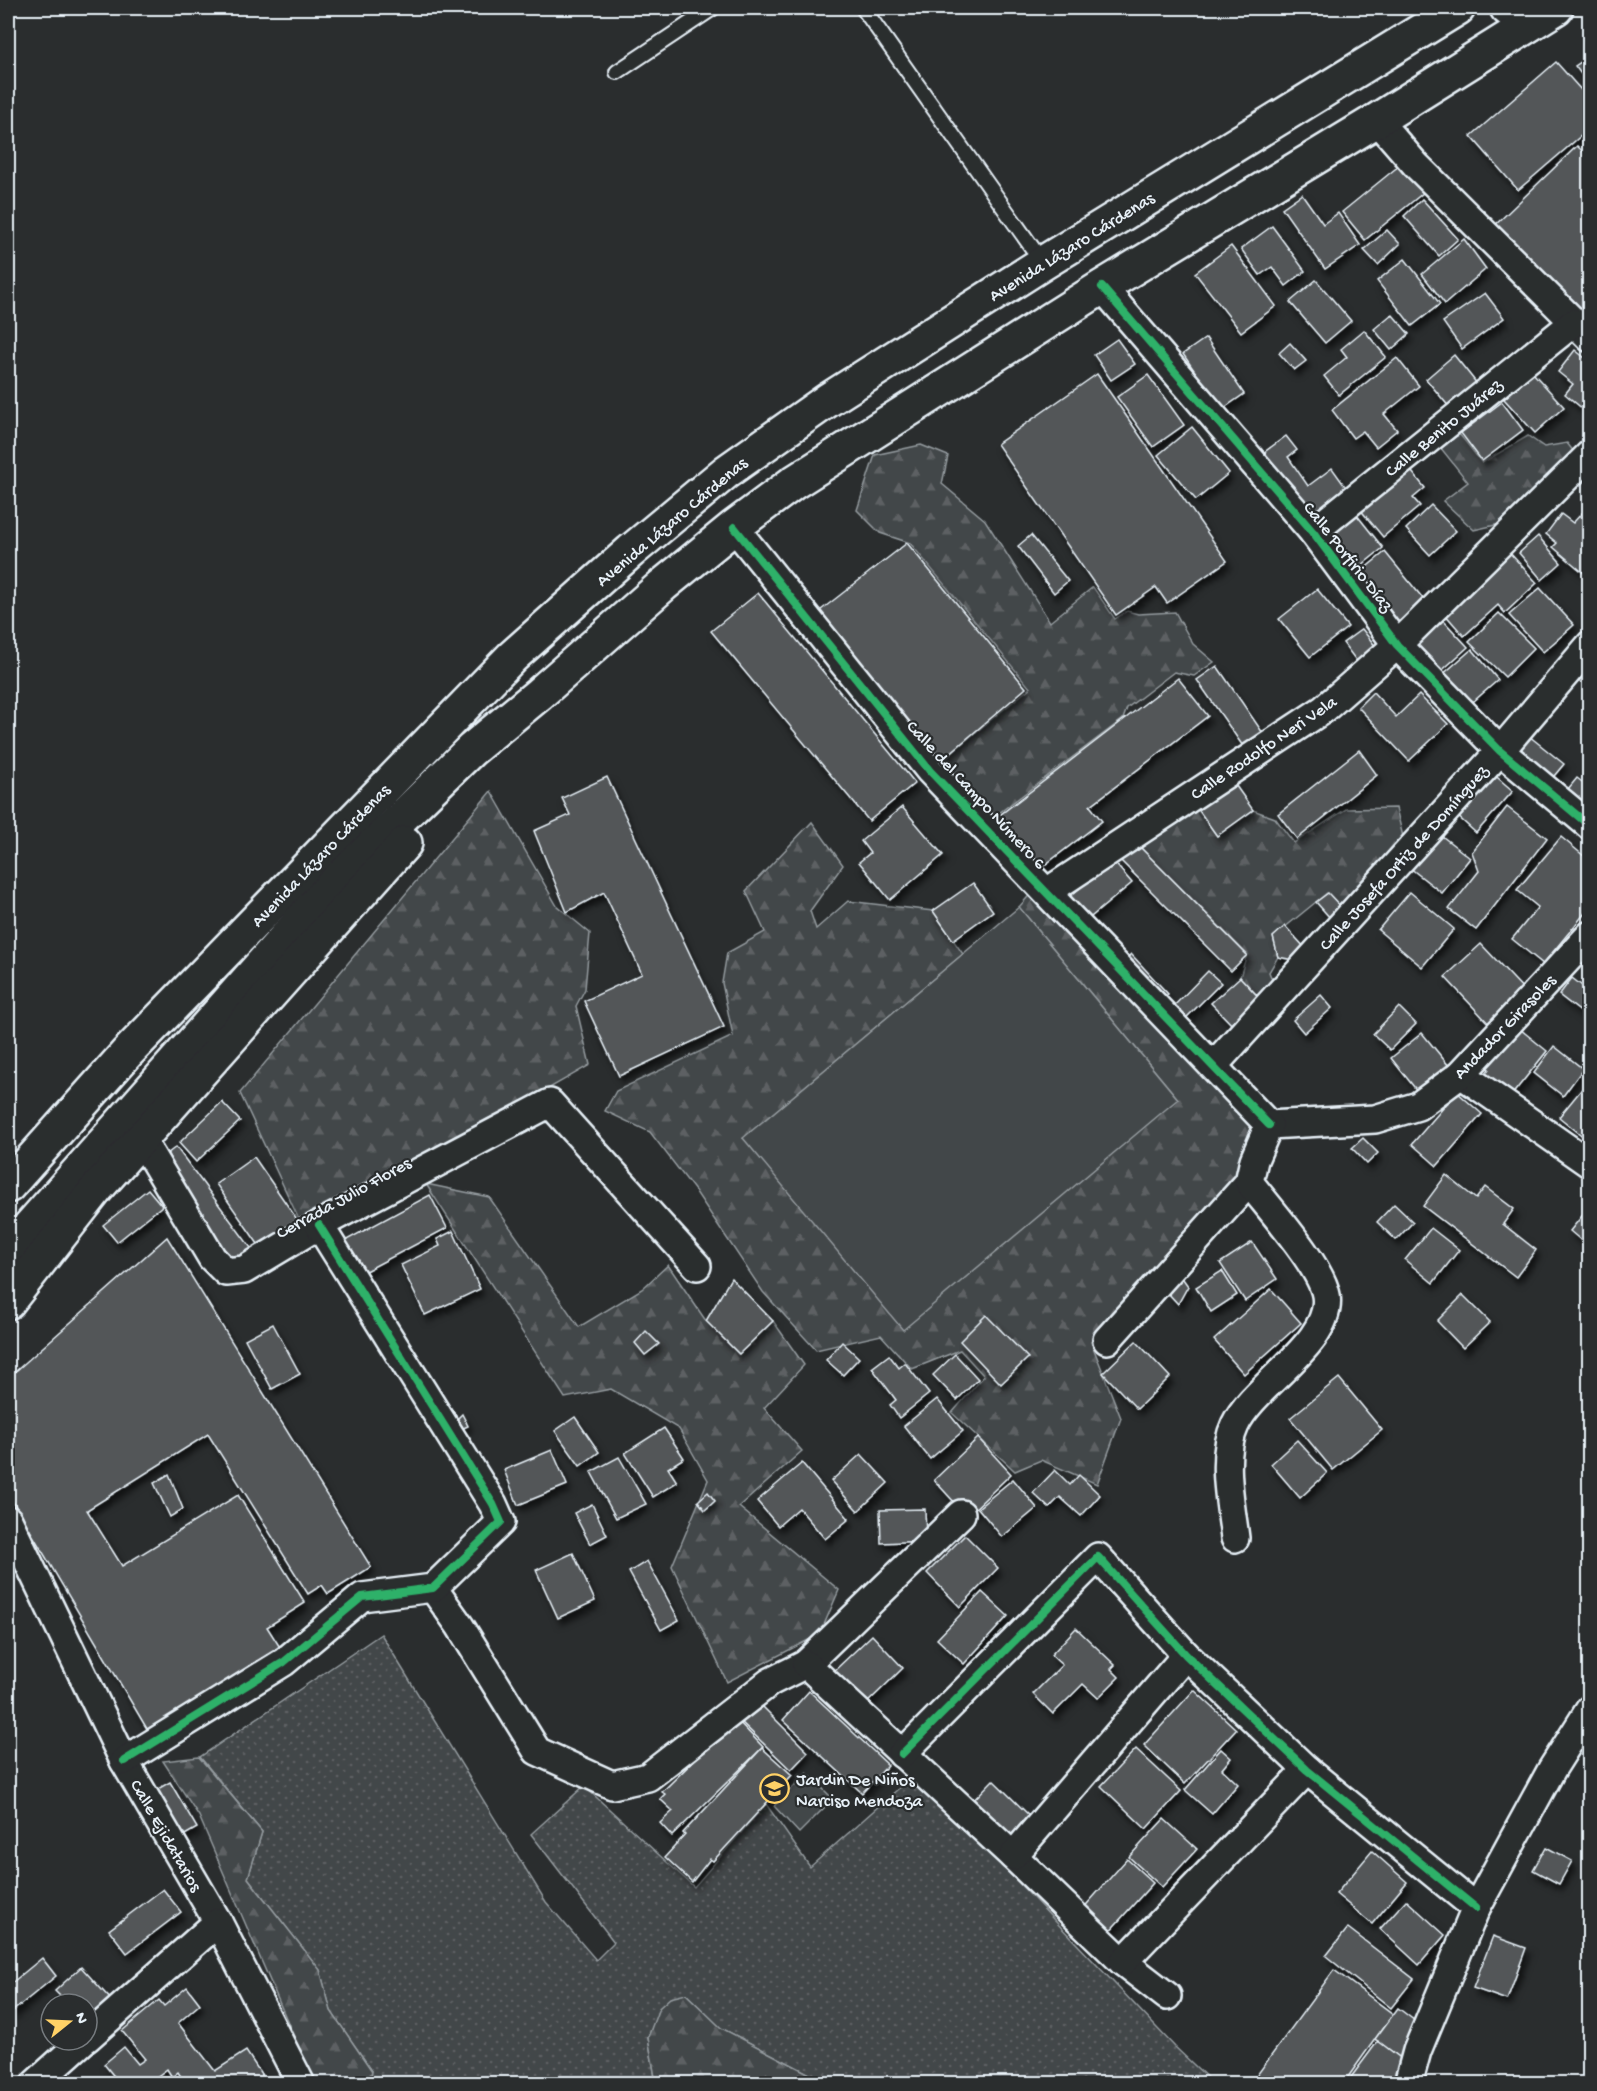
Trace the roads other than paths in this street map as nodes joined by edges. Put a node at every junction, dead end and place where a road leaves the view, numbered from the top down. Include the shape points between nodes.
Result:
1 (713, 8) edge
2 (864, 8) edge
3 (1458, 8) edge
4 (1556, 8) edge
5 (1517, 16) edge
6 (617, 72) dead end
7 (1377, 120) junction
8 (1043, 263) junction
9 (1102, 286) junction
10 (1581, 330) edge
11 (1590, 454) edge
12 (734, 527) junction
13 (1313, 532) junction
14 (1397, 645) junction
15 (1590, 645) edge
16 (471, 750) junction
17 (1500, 750) junction
18 (1590, 826) edge
19 (1047, 892) junction
20 (1590, 935) edge
21 (1214, 1065) junction
22 (1461, 1074) junction
23 (1269, 1125) junction
24 (141, 1139) junction
25 (1590, 1164) edge
26 (1249, 1182) junction
27 (8, 1186) edge
28 (319, 1225) junction
29 (8, 1251) edge
30 (697, 1266) dead end
31 (8, 1302) edge
32 (1107, 1340) dead end
33 (961, 1514) dead end
34 (8, 1520) edge
35 (1235, 1538) dead end
36 (433, 1588) junction
37 (1186, 1655) junction
38 (806, 1664) junction
39 (1590, 1709) edge
40 (903, 1754) junction
41 (124, 1761) junction
42 (1307, 1770) junction
43 (1013, 1856) junction
44 (1476, 1908) junction
45 (218, 1923) junction
46 (1123, 1962) junction
47 (1167, 1996) dead end
48 (99, 2028) edge
49 (71, 2052) edge
50 (296, 2081) edge
51 (35, 2084) edge
52 (1407, 2084) edge

1 - 6 lane
2 - 8 lane
3 - 8 main road, Avenida Lázaro Cárdenas
4 - 5 main road, Avenida Lázaro Cárdenas
5 - 7 main road, Avenida Lázaro Cárdenas
7 - 9 main road, Avenida Lázaro Cárdenas
7 - 10 street via 1416,165
8 - 27 main road, Avenida Lázaro Cárdenas via 828,400 726,472 512,657 135,1045
9 - 12 main road, Avenida Lázaro Cárdenas via 793,483
9 - 13 street, Calle Porfirio Díaz
10 - 13 street, Calle Benito Juárez
11 - 14 street, Calle Rodolfo Neri Vela
12 - 16 main road, Avenida Lázaro Cárdenas
12 - 19 street, Calle del Campo Número 6 via 930,771
13 - 14 street, Calle Porfirio Díaz
14 - 17 street, Calle Porfirio Díaz
14 - 19 street, Calle Rodolfo Neri Vela via 1324,709
15 - 17 street, Calle Josefa Ortiz de Domínguez
16 - 24 main road, Avenida Lázaro Cárdenas via 415,831
16 - 29 main road, Avenida Lázaro Cárdenas via 331,886
17 - 18 street, Calle Porfirio Díaz
17 - 21 street, Calle Josefa Ortiz de Domínguez
19 - 21 street, Calle del Campo Número 6
20 - 22 street, Andador Girasoles
21 - 23 street, Calle del Campo Número 6
22 - 23 street, Andador Girasoles via 1418,1106 1375,1119
22 - 25 street
23 - 26 street
24 - 28 street, Cerrada Julio Flores via 212,1258 226,1272 244,1270
24 - 31 main road, Avenida Lázaro Cárdenas via 97,1188
26 - 32 street
26 - 35 street via 1310,1262 1323,1284 1326,1304 1316,1333 1235,1425 1228,1459
28 - 30 street, Cerrada Julio Flores via 549,1103
28 - 36 street via 501,1522
33 - 38 street
34 - 41 street, Calle Ejidatarios
36 - 38 street via 537,1751 612,1785 648,1777 770,1682
36 - 41 street via 362,1597 284,1662
37 - 40 street via 1098,1557
37 - 42 street
37 - 43 street
38 - 40 street
39 - 44 street via 1552,1769
40 - 43 street
41 - 45 street, Calle Ejidatarios
42 - 44 street
42 - 46 street
43 - 46 street
44 - 52 street
45 - 48 street
45 - 50 street, Calle Ejidatarios
46 - 47 street
49 - 51 street

